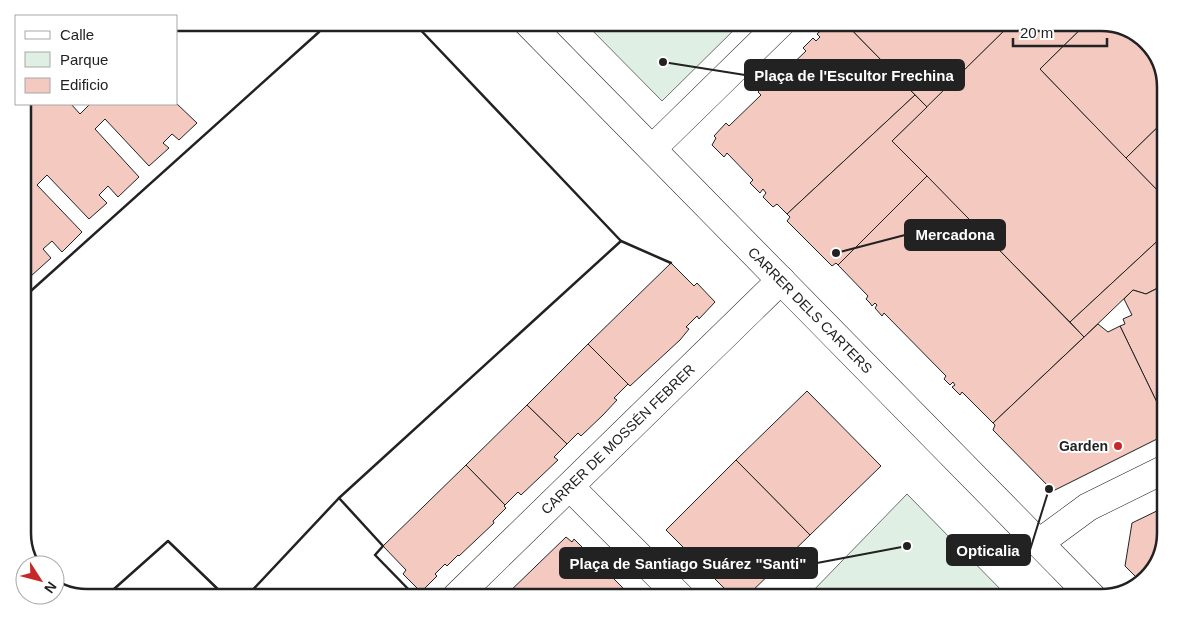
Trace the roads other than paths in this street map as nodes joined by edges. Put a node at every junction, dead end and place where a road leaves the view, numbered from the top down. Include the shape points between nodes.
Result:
1 (536, 31) edge
2 (773, 31) edge
3 (652, 149) junction
4 (781, 280) junction
5 (1157, 473) edge
6 (570, 486) junction
7 (1039, 543) junction
8 (465, 589) edge
9 (671, 589) edge
10 (1083, 589) edge

1 - 3 street, CARRER DELS CARTERS
2 - 3 street
3 - 4 street, CARRER DELS CARTERS
4 - 6 street, CARRER DE MOSSÉN FEBRER
4 - 7 street, CARRER DELS CARTERS
5 - 7 street via 1088,507
6 - 8 street, CARRER DE MOSSÉN FEBRER
6 - 9 street
7 - 10 street, CARRER DELS CARTERS

